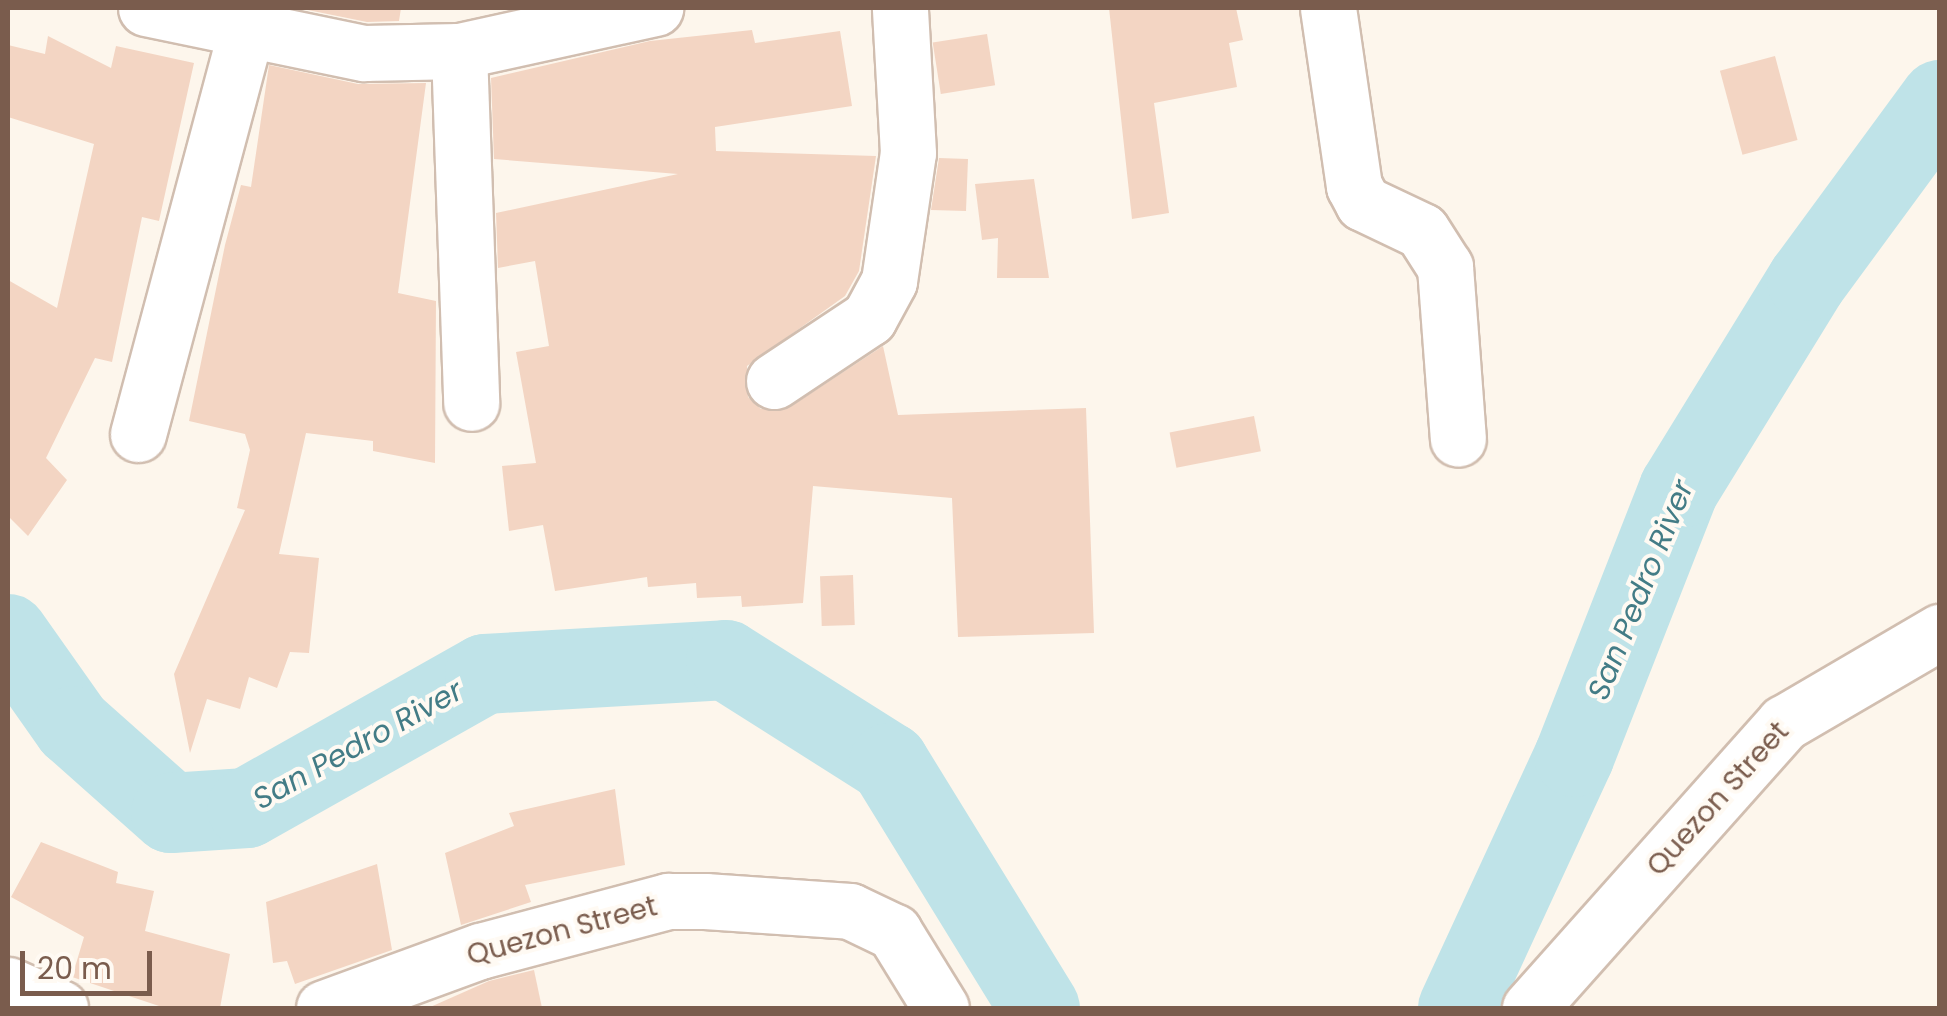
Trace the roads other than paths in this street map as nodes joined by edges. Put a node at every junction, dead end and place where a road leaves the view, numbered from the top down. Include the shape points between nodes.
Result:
1 (146, 8) edge
2 (655, 8) edge
3 (900, 8) edge
4 (1328, 8) edge
5 (246, 32) junction
6 (459, 50) junction
7 (774, 380) dead end
8 (470, 403) dead end
9 (138, 434) dead end
10 (1458, 440) dead end
11 (1940, 632) edge
12 (8, 985) edge
13 (60, 1008) edge
14 (324, 1008) edge
15 (941, 1008) edge
16 (1530, 1008) edge

1 - 5 street
2 - 6 street
3 - 7 street via 908,154 888,281 869,318
4 - 10 street via 1354,186 1363,203 1422,231 1445,267
5 - 6 street via 364,53
5 - 9 street
6 - 8 street
11 - 16 street, Quezon Street via 1784,723
12 - 13 street
14 - 15 street, Quezon Street via 480,951 668,902 704,901 850,911 894,932

